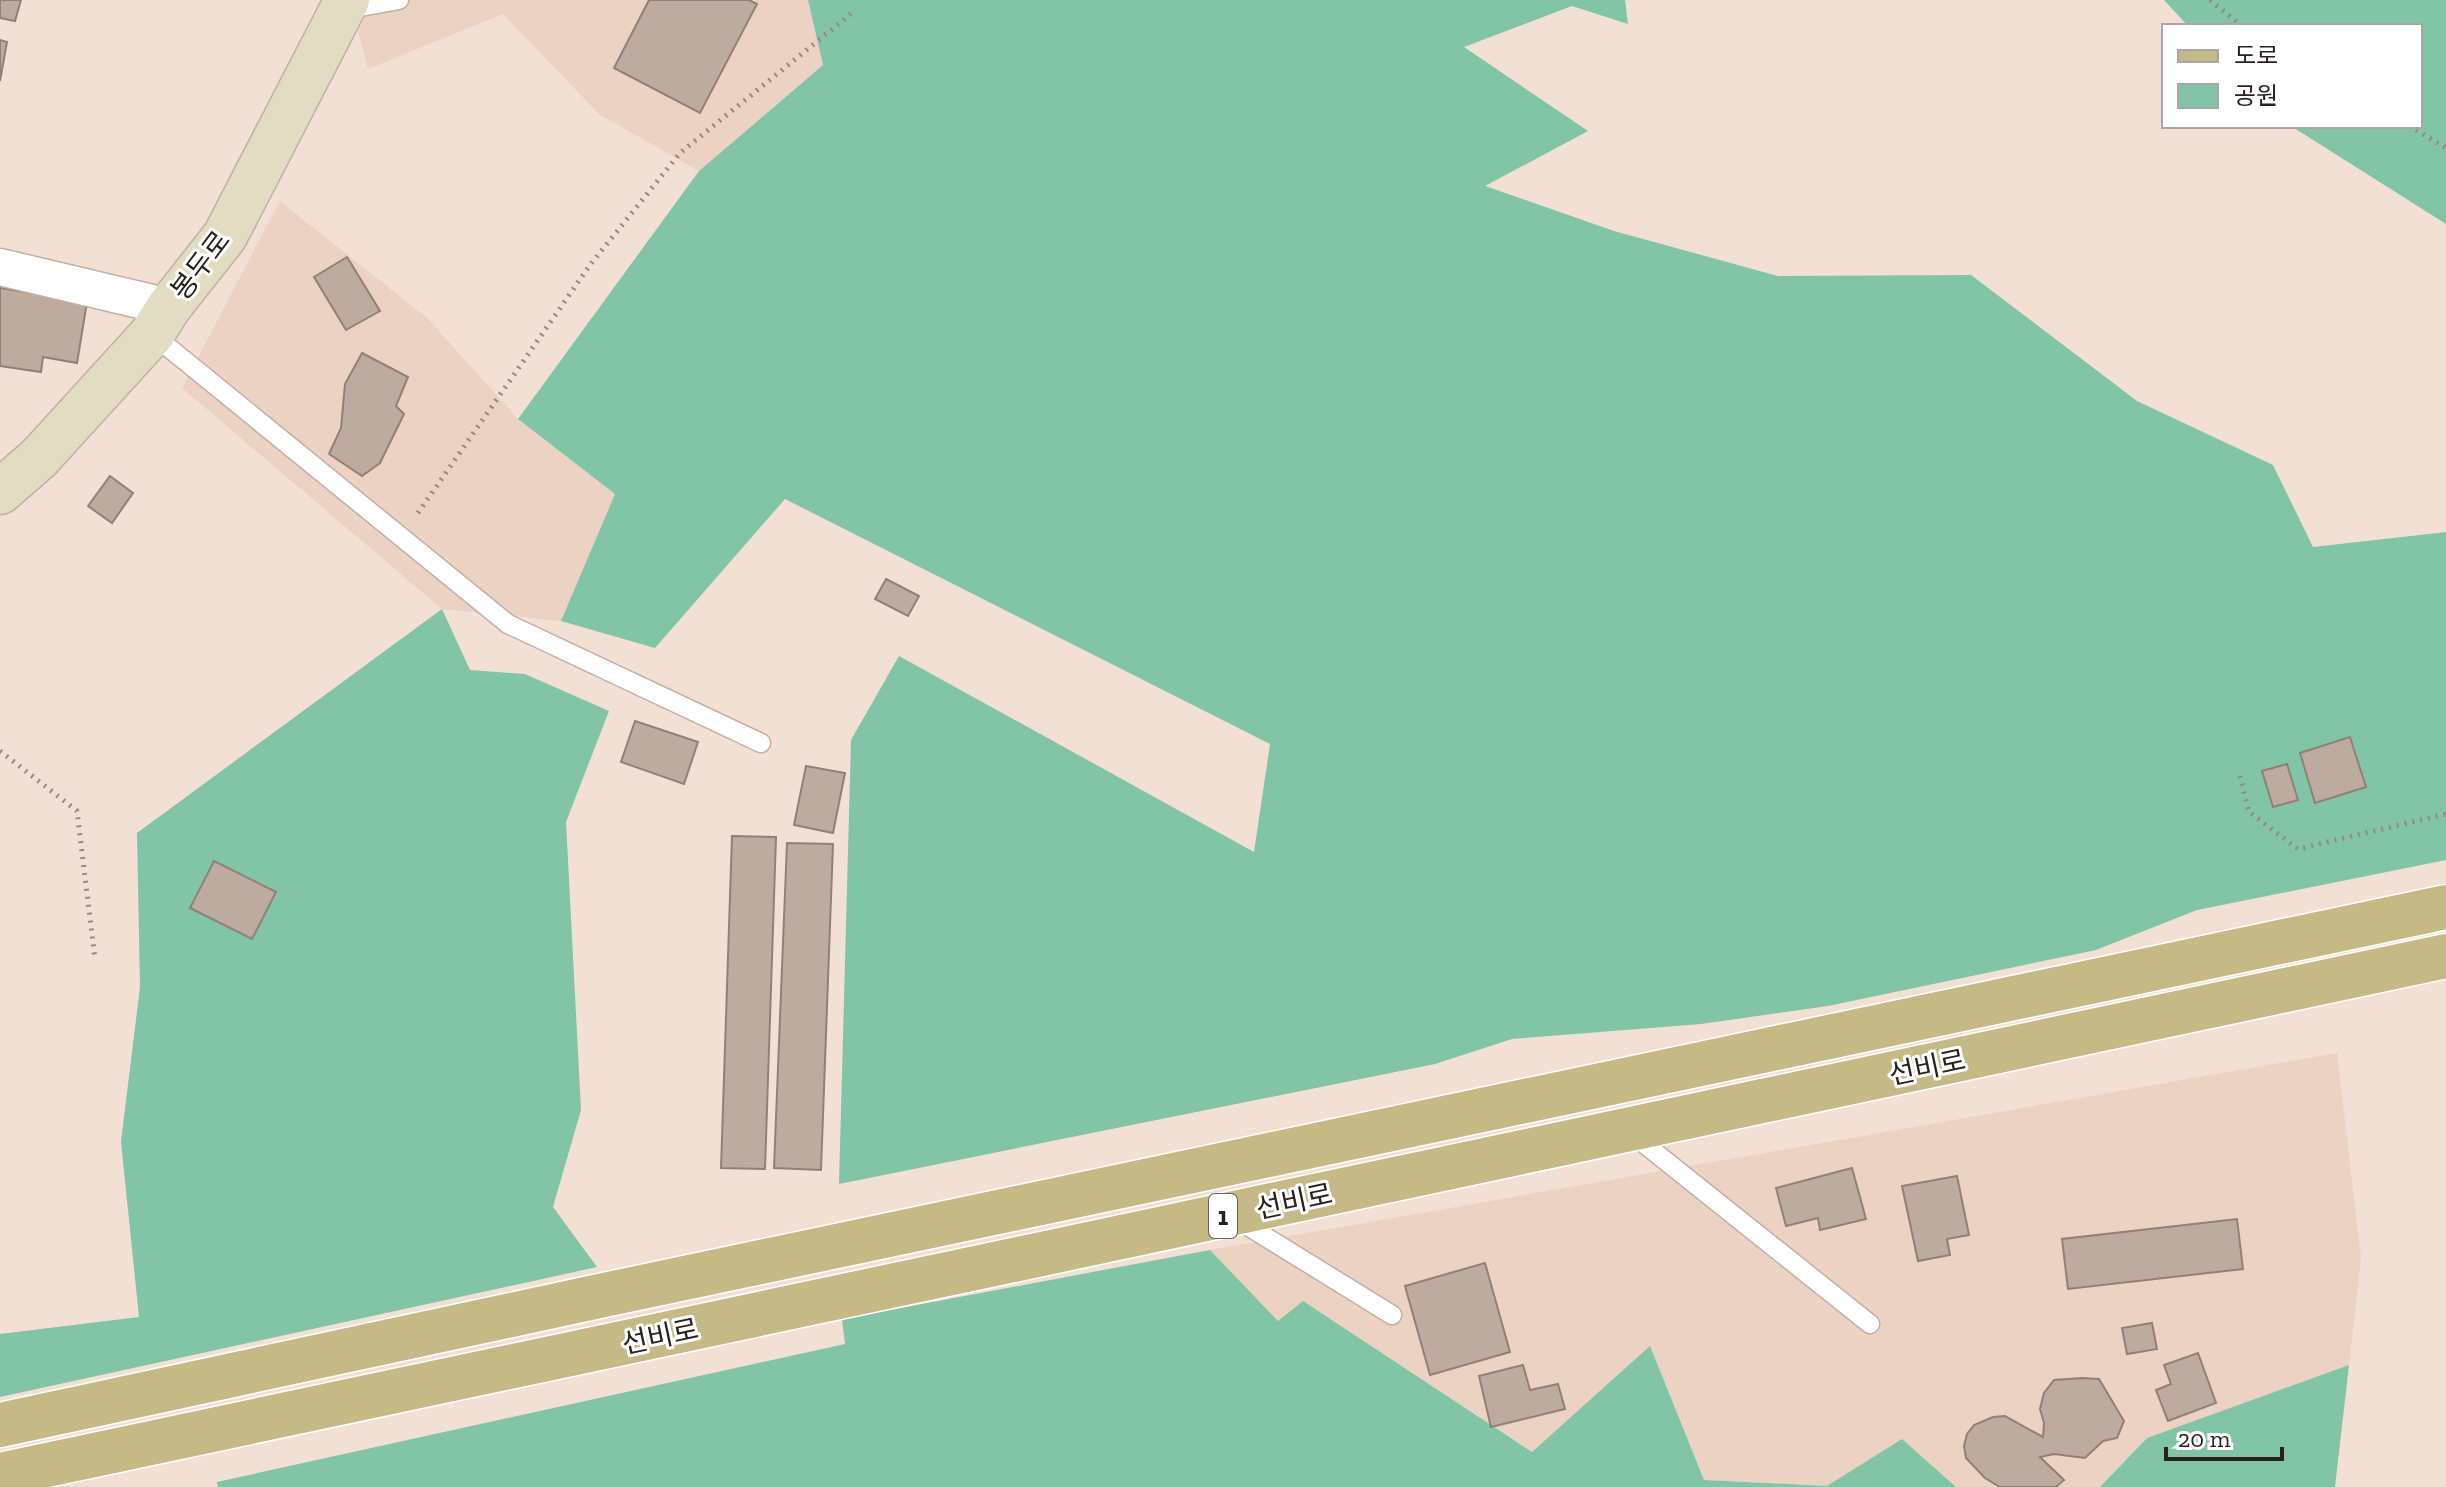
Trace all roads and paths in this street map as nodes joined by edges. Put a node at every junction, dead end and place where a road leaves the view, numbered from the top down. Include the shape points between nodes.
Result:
1 (399, 0) edge
2 (2210, 0) edge
3 (344, 5) edge
4 (852, 13) dead end
5 (2240, 24) edge
6 (2412, 128) edge
7 (2446, 148) edge
8 (0, 267) edge
9 (160, 321) junction
10 (0, 492) edge
11 (402, 537) junction
12 (761, 743) dead end
13 (0, 751) edge
14 (2240, 776) dead end
15 (2446, 814) edge
16 (2446, 907) edge
17 (2446, 956) edge
18 (95, 959) dead end
19 (1627, 1130) junction
20 (1230, 1215) junction
21 (1392, 1315) dead end
22 (1870, 1324) dead end
23 (0, 1425) edge
24 (0, 1475) edge

1 - 3 lane
2 - 5 path
3 - 9 main road, 봉두로 via 225,236
4 - 11 path via 680,153 590,265
6 - 7 path
8 - 9 street
9 - 10 main road, 봉두로 via 39,458
9 - 11 lane
11 - 12 lane via 508,624
13 - 18 path via 77,811
14 - 15 path via 2249,812 2298,849
16 - 23 main road, 선비로 / 1
17 - 19 main road, 선비로 / 1
19 - 20 main road, 선비로 / 1
19 - 22 lane
20 - 21 lane
20 - 24 main road, 선비로 / 1

